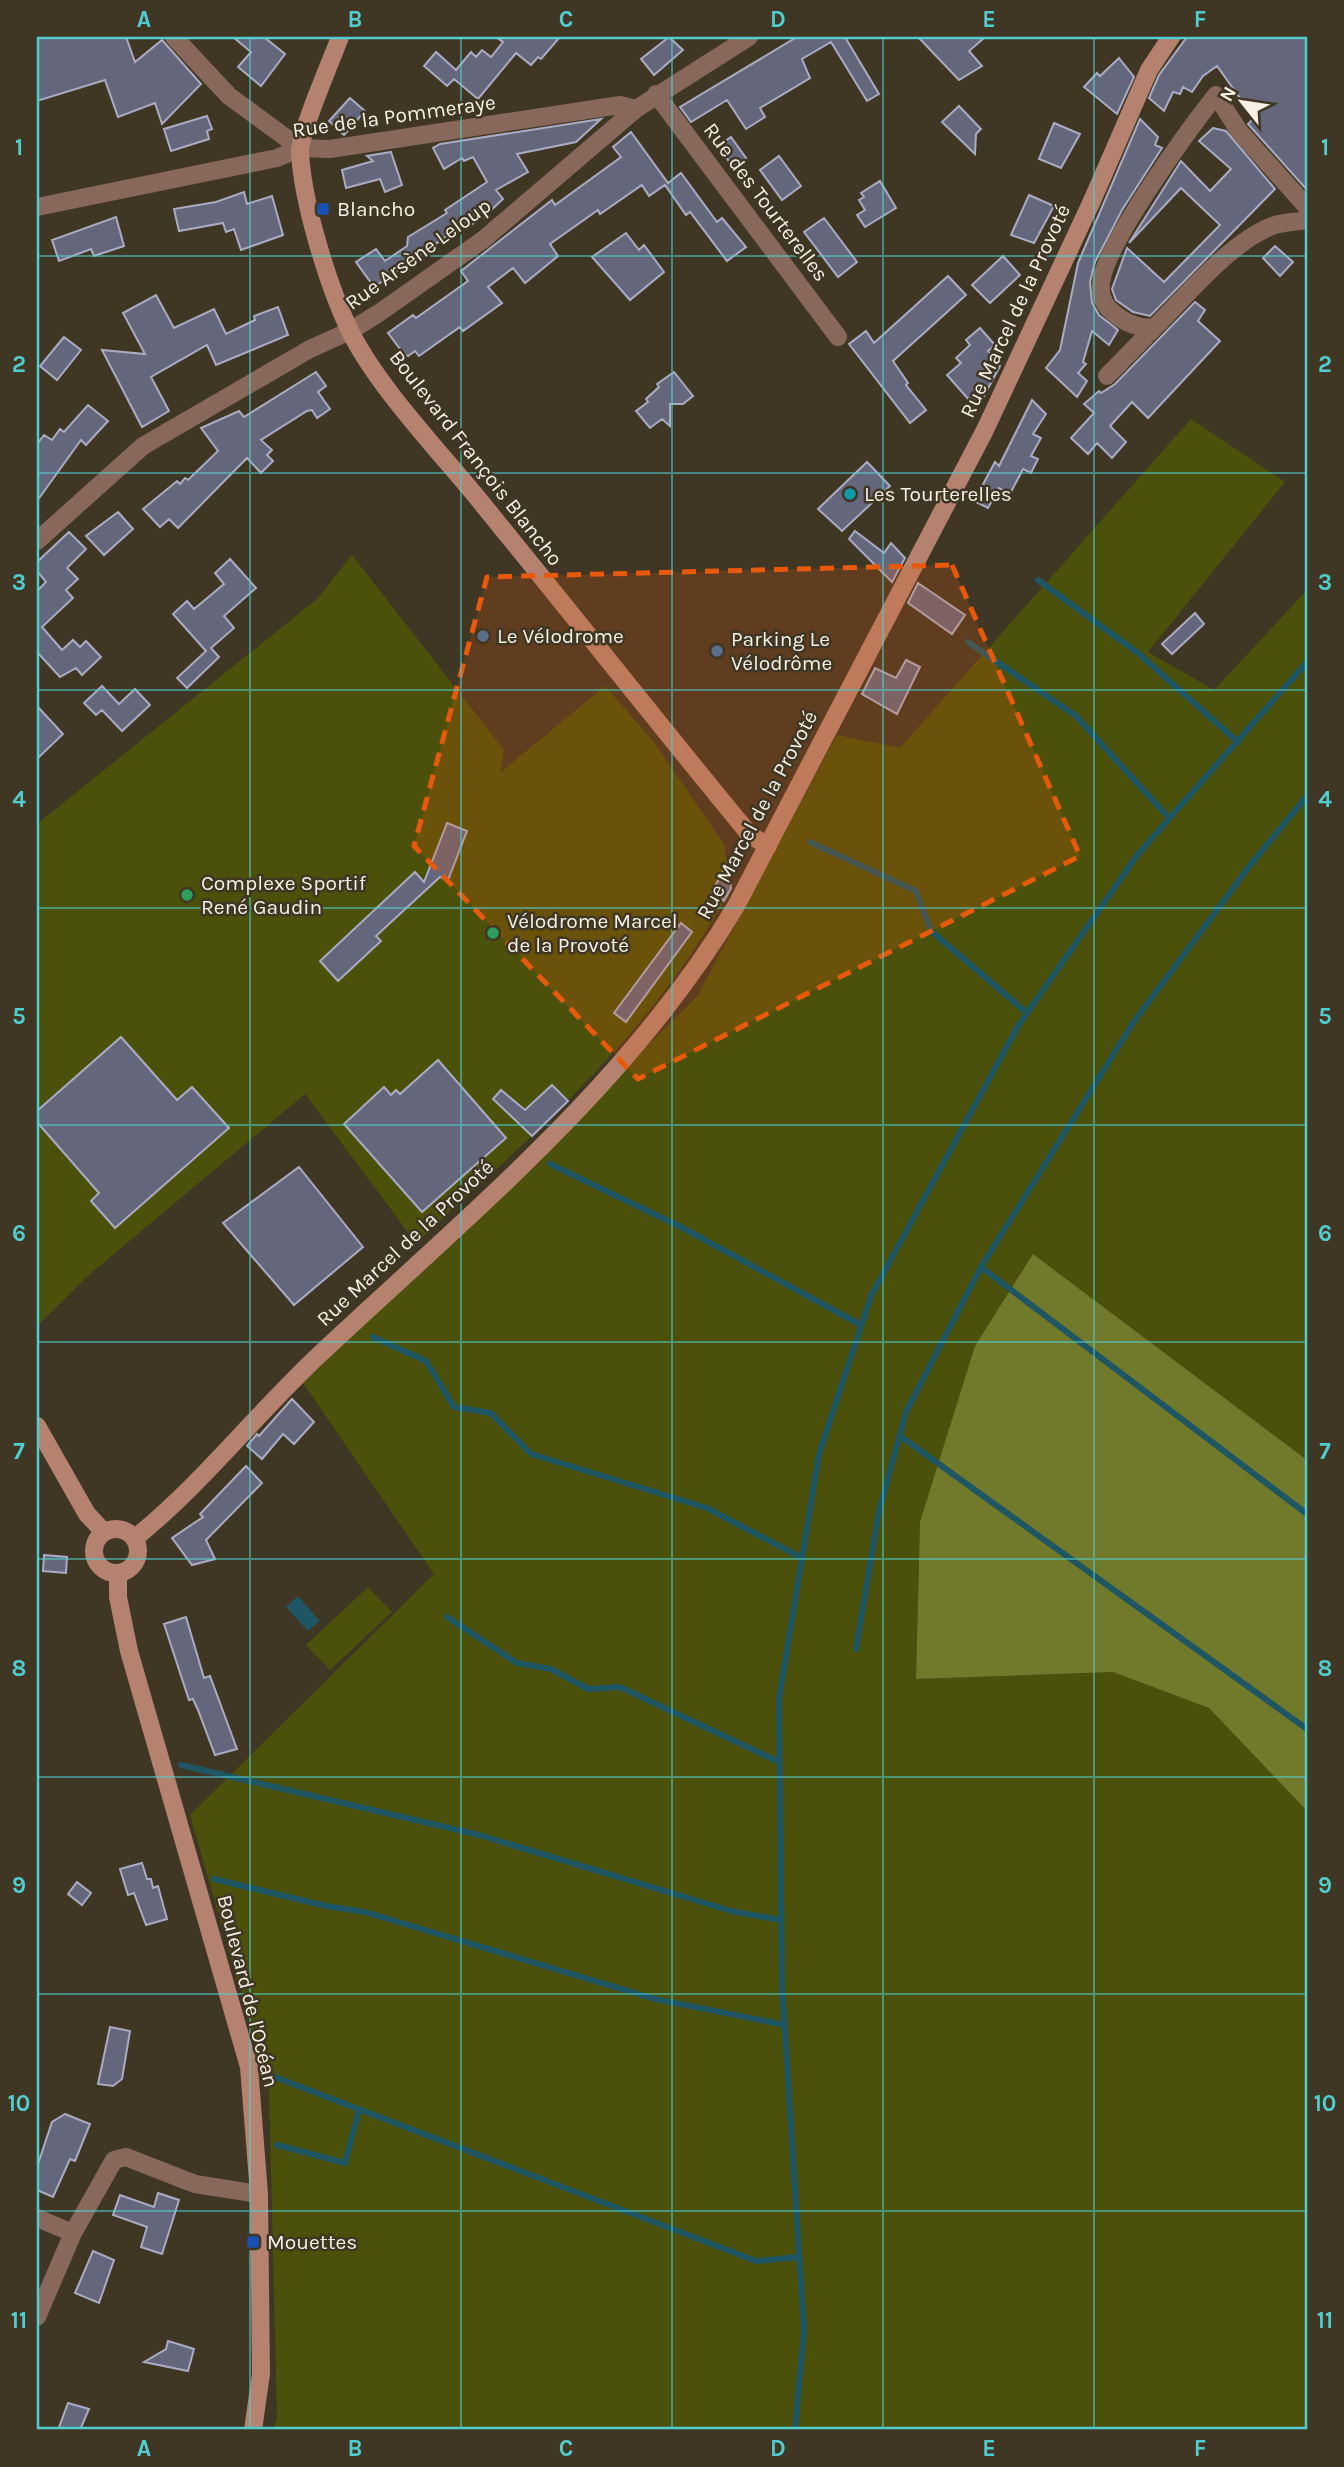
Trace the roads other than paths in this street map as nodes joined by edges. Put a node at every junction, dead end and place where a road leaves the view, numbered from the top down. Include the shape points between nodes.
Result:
1 (174, 37) edge
2 (340, 37) edge
3 (749, 37) edge
4 (1171, 37) edge
5 (656, 94) junction
6 (636, 109) junction
7 (300, 148) junction
8 (37, 207) edge
9 (1307, 207) edge
10 (1307, 220) edge
11 (1156, 327) junction
12 (350, 331) junction
13 (838, 337) dead end
14 (1107, 376) dead end
15 (37, 541) edge
16 (768, 846) junction
17 (37, 1426) edge
18 (104, 1532) junction
19 (135, 1538) junction
20 (118, 1573) junction
21 (259, 2194) junction
22 (37, 2218) edge
23 (73, 2233) junction
24 (37, 2318) edge
25 (253, 2430) edge

1 - 7 street via 229,96
2 - 7 main road, Boulevard François Blancho
3 - 5 street, Rue Arsène Leloup
4 - 16 main road, Rue Marcel de la Provoté via 1149,70 985,430
5 - 6 street, Rue Arsène Leloup
5 - 13 street, Rue des Tourterelles
6 - 7 street, Rue de la Pommeraye via 620,105 330,149
6 - 12 street, Rue Arsène Leloup via 484,239
7 - 8 street, Rue de la Pommeraye via 277,158
7 - 12 main road, Boulevard François Blancho via 317,234
9 - 11 street via 1239,131 1216,95 1125,230 1101,281 1107,310 1124,321
10 - 11 street via 1275,225 1248,240
11 - 14 street
12 - 15 street, Rue Arsène Leloup via 310,349 144,446
12 - 16 main road, Boulevard François Blancho via 379,375 528,562 744,827
16 - 19 main road, Rue Marcel de la Provoté via 696,970 608,1080 270,1402 167,1513
17 - 18 main road via 88,1514
18 - 19 main road via 124,1530
18 - 20 main road via 95,1544 95,1558 104,1570
19 - 20 main road via 137,1561
20 - 21 main road, Boulevard de l'Océan via 129,1651 249,2067
21 - 23 street via 195,2184 126,2157 114,2160
21 - 25 main road, Boulevard de l'Océan via 261,2374
22 - 23 street
23 - 24 street

